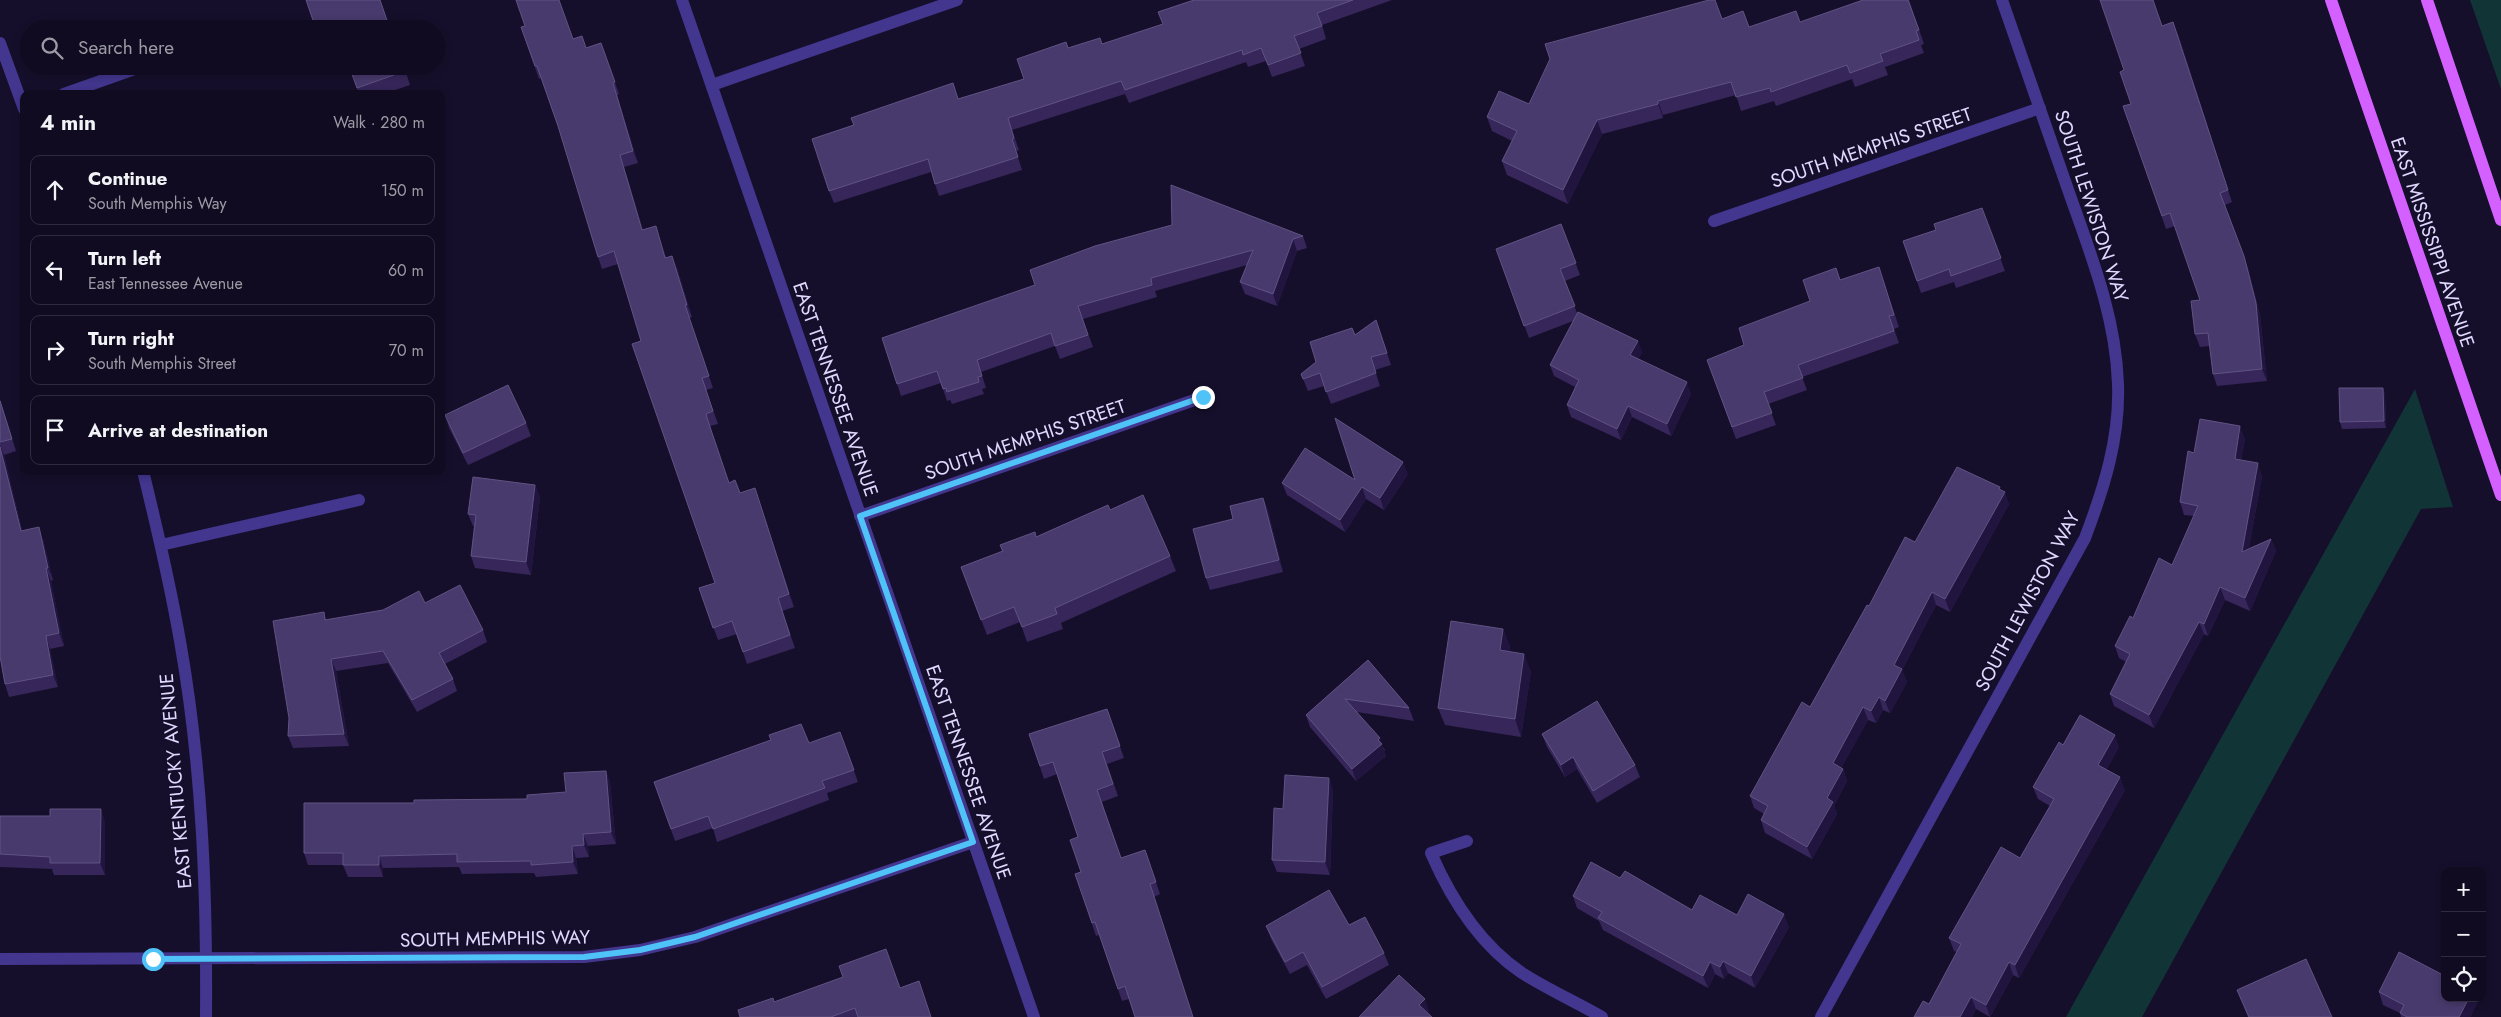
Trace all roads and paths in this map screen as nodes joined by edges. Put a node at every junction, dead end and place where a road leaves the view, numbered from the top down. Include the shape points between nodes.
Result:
1 (682, 0) edge
2 (957, 0) edge
3 (2002, 0) edge
4 (2331, 0) edge
5 (2427, 0) edge
6 (0, 43) edge
7 (118, 75) edge
8 (712, 85) junction
9 (75, 90) edge
10 (20, 97) edge
11 (2040, 108) junction
12 (2501, 220) edge
13 (1714, 221) dead end
14 (1203, 397) dead end
15 (144, 475) edge
16 (2501, 495) edge
17 (359, 500) dead end
18 (860, 516) junction
19 (161, 544) junction
20 (1467, 841) dead end
21 (973, 842) junction
22 (0, 959) edge
23 (207, 959) junction
24 (206, 1017) edge
25 (1034, 1017) edge
26 (1602, 1017) edge
27 (1822, 1017) edge

1 - 8 street, EAST TENNESSEE AVENUE
2 - 8 street
3 - 11 street, SOUTH LEWISTON WAY
4 - 16 main road, EAST MISSISSIPPI AVENUE
5 - 12 main road
6 - 10 street
7 - 9 street
8 - 18 street, EAST TENNESSEE AVENUE
11 - 13 street, SOUTH MEMPHIS STREET
11 - 27 street, SOUTH LEWISTON WAY via 2100,281 2113,331 2117,402 2115,437 2104,489 2085,538
14 - 18 street, SOUTH MEMPHIS STREET
15 - 19 street, EAST KENTUCKY AVENUE
17 - 19 street
18 - 21 street, EAST TENNESSEE AVENUE
19 - 23 street, EAST KENTUCKY AVENUE via 180,642 194,742 203,841
20 - 26 street via 1431,853 1460,910 1493,948 1522,972
21 - 23 street, SOUTH MEMPHIS WAY via 695,937 640,950 584,957
21 - 25 street, EAST TENNESSEE AVENUE
22 - 23 street, SOUTH MEMPHIS WAY
23 - 24 street, EAST KENTUCKY AVENUE

